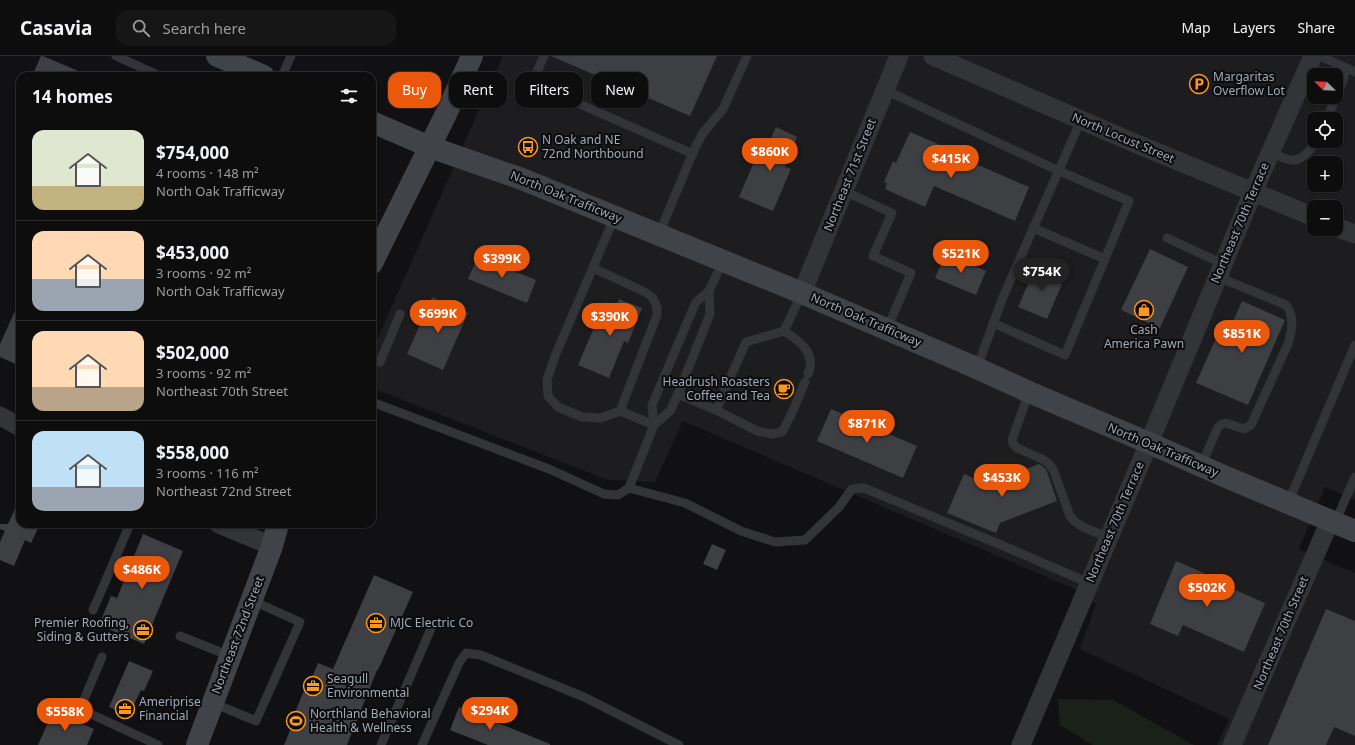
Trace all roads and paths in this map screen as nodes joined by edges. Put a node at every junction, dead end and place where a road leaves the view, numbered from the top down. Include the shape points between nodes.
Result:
1 (116, 56) edge
2 (218, 56) edge
3 (291, 56) edge
4 (472, 56) edge
5 (544, 56) edge
6 (747, 56) edge
7 (899, 56) edge
8 (933, 56) edge
9 (1313, 56) edge
10 (1320, 56) edge
11 (1339, 65) junction
12 (151, 72) edge
13 (251, 72) edge
14 (284, 72) edge
15 (1355, 72) edge
16 (885, 90) junction
17 (1330, 112) edge
18 (1081, 120) junction
19 (376, 124) edge
20 (430, 146) junction
21 (1311, 148) edge
22 (1270, 152) junction
23 (693, 154) junction
24 (1059, 171) junction
25 (844, 191) junction
26 (1253, 192) junction
27 (1307, 214) edge
28 (615, 216) junction
29 (1034, 228) junction
30 (1343, 229) edge
31 (659, 234) junction
32 (1355, 234) edge
33 (1168, 238) dead end
34 (376, 255) edge
35 (1105, 259) junction
36 (723, 261) junction
37 (593, 268) junction
38 (1220, 270) junction
39 (709, 291) junction
40 (802, 293) junction
41 (400, 314) dead end
42 (993, 323) junction
43 (887, 329) junction
44 (784, 331) junction
45 (1355, 345) edge
46 (376, 360) edge
47 (977, 368) junction
48 (1029, 392) junction
49 (678, 394) junction
50 (376, 404) edge
51 (716, 410) junction
52 (620, 411) junction
53 (1, 419) edge
54 (16, 425) edge
55 (654, 425) junction
56 (1149, 443) junction
57 (1201, 466) junction
58 (1355, 477) edge
59 (629, 488) junction
60 (1288, 503) junction
61 (1333, 522) junction
62 (128, 528) edge
63 (229, 528) edge
64 (277, 528) edge
65 (1355, 531) edge
66 (1108, 537) junction
67 (272, 546) junction
68 (1089, 583) junction
69 (251, 600) junction
70 (93, 610) dead end
71 (432, 626) dead end
72 (180, 636) dead end
73 (230, 656) junction
74 (102, 657) dead end
75 (213, 703) junction
76 (158, 745) edge
77 (197, 745) edge
78 (381, 745) edge
79 (422, 745) edge
80 (679, 745) edge
81 (1021, 745) edge
82 (1232, 745) edge

1 - 12 lane
2 - 13 main road
3 - 14 lane
4 - 20 main road
5 - 23 lane via 532,83
6 - 23 lane via 723,110 703,133
7 - 16 street, Northeast 71st Street
8 - 18 street, North Locust Street
9 - 22 street, Northeast 70th Terrace
10 - 11 lane
11 - 15 lane
11 - 17 lane via 1344,72 1344,78
16 - 24 lane
16 - 25 street, Northeast 71st Street
18 - 24 lane
18 - 26 street, North Locust Street
19 - 20 main road, North Oak Trafficway
20 - 28 main road, North Oak Trafficway
20 - 34 main road
21 - 22 lane via 1300,159 1295,160 1288,160
22 - 26 street, Northeast 70th Terrace
23 - 31 lane
24 - 29 lane
24 - 35 lane via 1130,201
25 - 40 street, Northeast 71st Street
25 - 43 lane via 892,213 873,256 911,273
26 - 27 street, North Locust Street
26 - 38 street, Northeast 70th Terrace
28 - 31 main road, North Oak Trafficway
28 - 37 lane
29 - 35 lane
29 - 42 lane
30 - 32 street
31 - 36 main road, North Oak Trafficway
33 - 38 lane
35 - 42 lane via 1065,355
36 - 39 lane
36 - 40 main road, North Oak Trafficway
37 - 52 lane via 645,292 653,298 657,306 657,315
37 - 52 lane via 555,356 547,380 548,396 558,407 582,417 601,418
38 - 56 street, Northeast 70th Terrace
38 - 57 lane via 1286,305 1291,310 1291,335 1251,426 1244,429 1226,423 1218,427
39 - 49 lane via 710,314
39 - 55 lane via 696,302 652,405
40 - 43 main road, North Oak Trafficway
40 - 44 lane
41 - 46 lane via 380,362
42 - 47 lane
43 - 47 main road, North Oak Trafficway
44 - 51 lane via 746,342
44 - 51 lane via 799,340 812,363 782,432 772,434 757,431
45 - 60 lane
47 - 48 main road, North Oak Trafficway
48 - 56 main road, North Oak Trafficway
48 - 66 lane via 1012,440 1013,444 1048,463 1053,469 1072,520
49 - 51 lane
49 - 55 lane via 670,411
50 - 59 lane via 550,469 604,494 618,495
52 - 55 lane
53 - 54 street
55 - 59 lane
56 - 57 main road, North Oak Trafficway
56 - 66 street, Northeast 70th Terrace
57 - 60 main road, North Oak Trafficway
58 - 61 lane
59 - 68 lane via 685,503 741,531 775,542 805,540 839,507 852,489 864,488
60 - 61 main road, North Oak Trafficway
61 - 65 main road, North Oak Trafficway
61 - 82 street, Northeast 70th Street
62 - 70 lane
63 - 67 street
64 - 67 main road, Northeast 72nd Street
66 - 68 street, Northeast 70th Terrace
67 - 69 main road, Northeast 72nd Street
68 - 81 street, Northeast 70th Terrace
69 - 73 main road, Northeast 72nd Street
69 - 75 lane via 300,622 256,721
71 - 78 lane
72 - 73 lane
73 - 75 main road, Northeast 72nd Street
74 - 76 lane via 80,709
75 - 77 main road, Northeast 72nd Street
79 - 80 lane via 459,663 466,654 481,655 572,692

